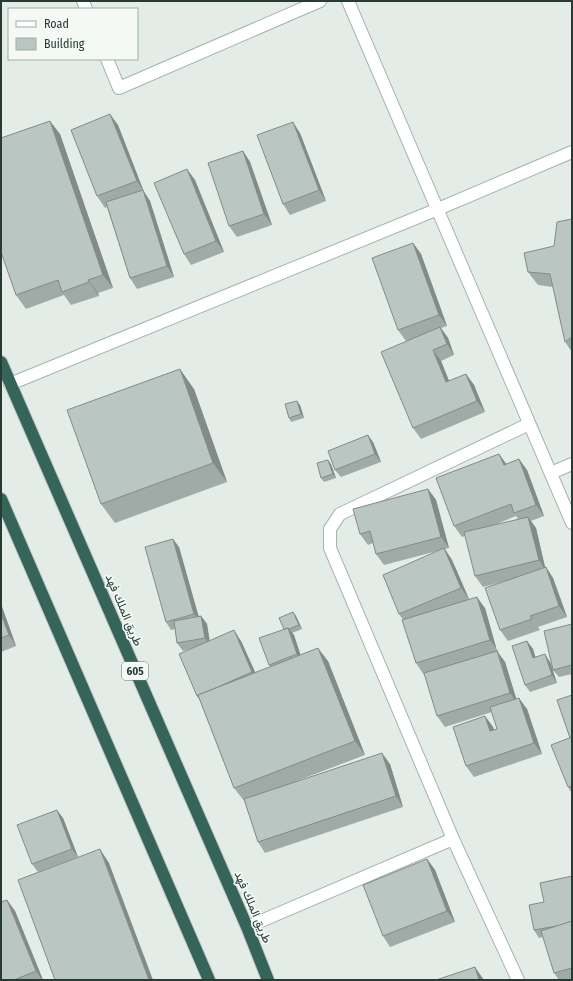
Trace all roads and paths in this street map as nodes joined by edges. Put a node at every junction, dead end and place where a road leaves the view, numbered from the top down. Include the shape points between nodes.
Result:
1 (320, 1) edge
2 (348, 1) edge
3 (107, 60) edge
4 (572, 152) edge
5 (438, 209) junction
6 (1, 362) edge
7 (10, 384) junction
8 (529, 424) junction
9 (572, 464) edge
10 (551, 473) junction
11 (1, 499) edge
12 (572, 523) edge
13 (452, 839) junction
14 (247, 927) junction
15 (209, 980) edge
16 (268, 980) edge
17 (518, 980) edge

1 - 3 street via 119,88
2 - 5 street
4 - 5 street
5 - 7 street
5 - 8 street
6 - 7 highway, طريق الملك فهد / 605
7 - 14 highway, طريق الملك فهد / 605
8 - 10 street
8 - 13 street via 340,514 330,529 330,548
9 - 10 street
10 - 12 street
11 - 15 highway
13 - 14 street
13 - 17 street
14 - 16 highway, طريق الملك فهد / 605

